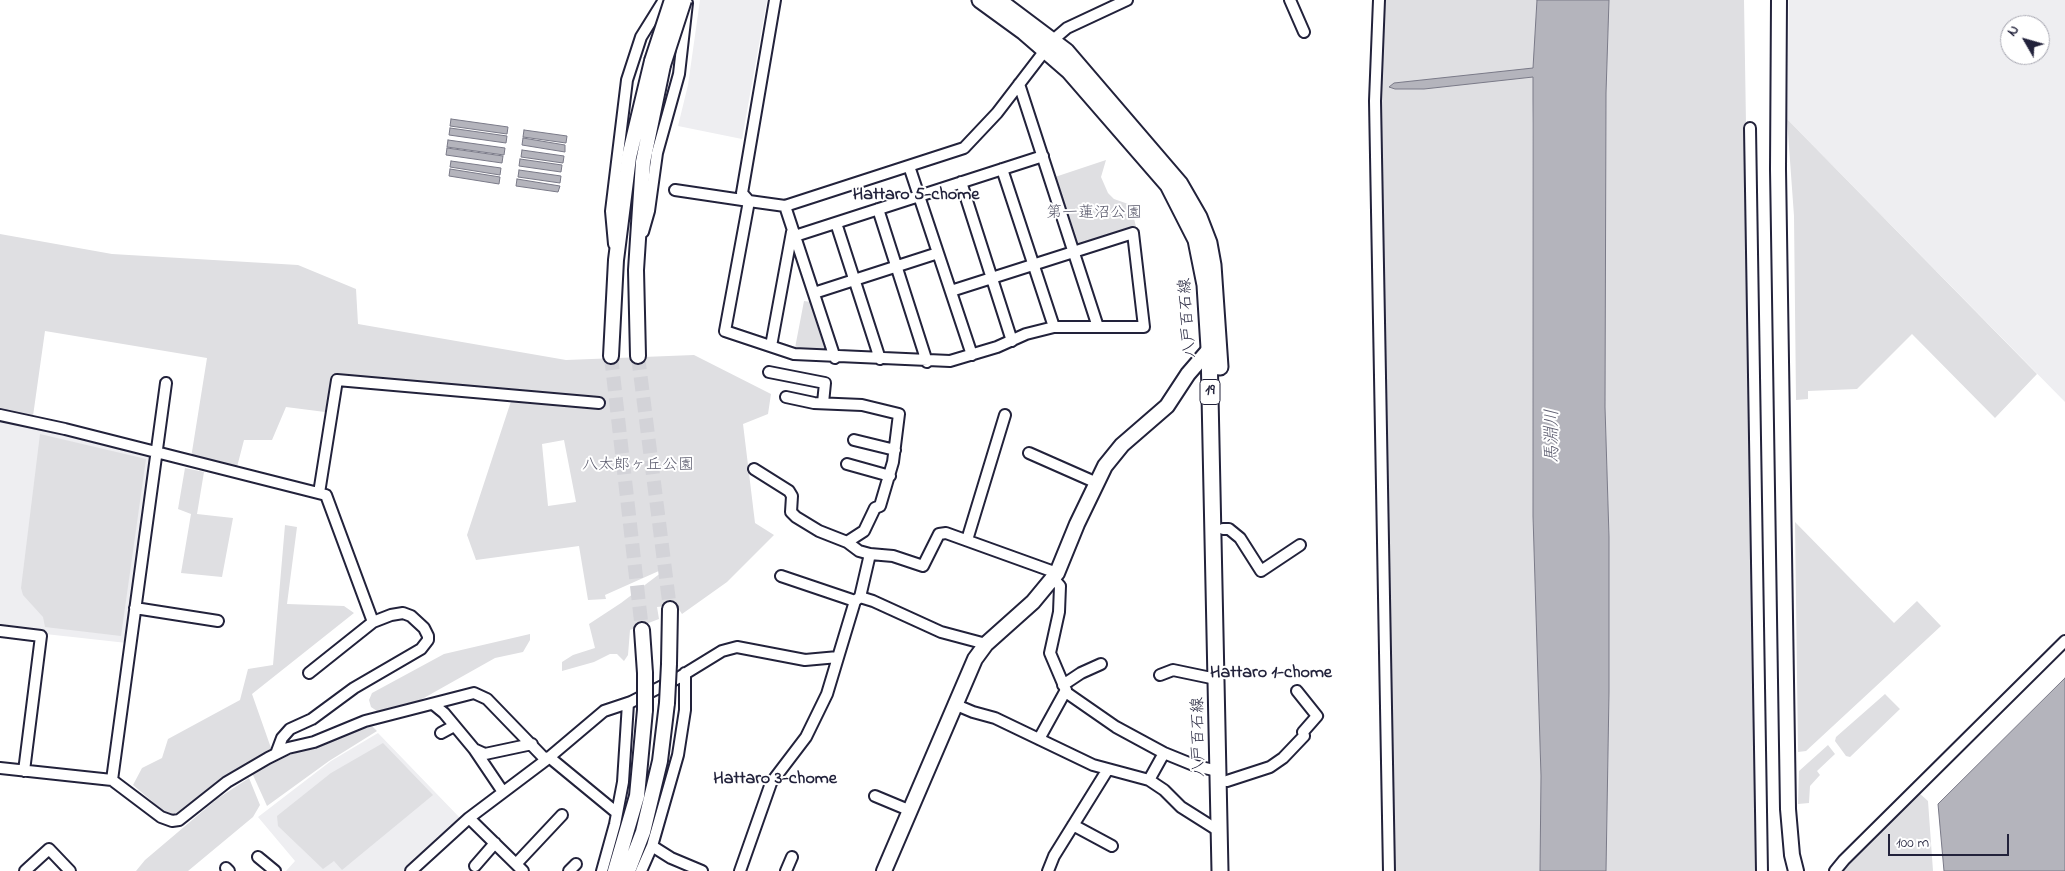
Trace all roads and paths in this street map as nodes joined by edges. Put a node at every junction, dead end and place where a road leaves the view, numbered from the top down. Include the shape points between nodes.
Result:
1 (664, 0) edge
2 (672, 0) edge
3 (686, 0) edge
4 (775, 0) edge
5 (980, 0) edge
6 (998, 0) edge
7 (1127, 0) edge
8 (1290, 0) edge
9 (1379, 0) edge
10 (1780, 0) edge
11 (650, 22) junction
12 (1304, 32) dead end
13 (684, 33) junction
14 (1049, 45) junction
15 (658, 63) junction
16 (1019, 84) junction
17 (1750, 128) dead end
18 (1042, 156) junction
19 (909, 166) junction
20 (1002, 169) junction
21 (961, 182) junction
22 (675, 190) dead end
23 (919, 196) junction
24 (749, 201) junction
25 (785, 206) junction
26 (878, 209) junction
27 (836, 223) junction
28 (794, 232) junction
29 (1075, 250) junction
30 (637, 251) junction
31 (938, 253) junction
32 (616, 260) junction
33 (1033, 264) junction
34 (896, 266) junction
35 (992, 278) junction
36 (855, 280) junction
37 (951, 291) junction
38 (814, 294) junction
39 (1098, 326) junction
40 (1054, 327) junction
41 (1012, 341) junction
42 (1214, 343) junction
43 (771, 346) junction
44 (972, 355) junction
45 (611, 356) tunnel mouth
46 (638, 356) tunnel mouth
47 (835, 358) junction
48 (880, 359) junction
49 (927, 362) junction
50 (768, 372) dead end
51 (166, 383) dead end
52 (786, 397) dead end
53 (599, 403) dead end
54 (823, 403) junction
55 (0, 415) edge
56 (1005, 415) dead end
57 (854, 440) dead end
58 (895, 450) junction
59 (155, 452) junction
60 (1029, 453) dead end
61 (847, 464) dead end
62 (754, 469) dead end
63 (890, 476) junction
64 (1096, 483) junction
65 (318, 492) junction
66 (1223, 529) junction
67 (967, 540) junction
68 (847, 542) junction
69 (1300, 545) dead end
70 (870, 554) junction
71 (781, 576) dead end
72 (1055, 576) junction
73 (858, 599) junction
74 (135, 608) junction
75 (670, 609) tunnel mouth
76 (218, 621) dead end
77 (373, 622) junction
78 (642, 630) tunnel mouth
79 (0, 631) edge
80 (2065, 641) edge
81 (986, 644) junction
82 (838, 657) junction
83 (1101, 664) dead end
84 (309, 673) dead end
85 (686, 673) junction
86 (1160, 675) dead end
87 (1216, 679) junction
88 (1064, 687) junction
89 (1297, 691) dead end
90 (628, 703) junction
91 (433, 704) junction
92 (954, 704) junction
93 (454, 726) junction
94 (441, 733) dead end
95 (1040, 739) junction
96 (532, 744) junction
97 (474, 749) junction
98 (1164, 753) junction
99 (276, 754) junction
100 (547, 759) junction
101 (0, 768) edge
102 (1108, 769) junction
103 (24, 771) junction
104 (1223, 776) junction
105 (112, 780) junction
106 (1149, 780) junction
107 (502, 792) junction
108 (875, 796) dead end
109 (911, 811) junction
110 (618, 813) junction
111 (562, 815) dead end
112 (469, 818) junction
113 (1073, 826) junction
114 (1219, 831) junction
115 (495, 843) junction
116 (652, 846) junction
117 (1112, 846) dead end
118 (258, 857) dead end
119 (792, 857) dead end
120 (475, 866) dead end
121 (520, 868) edge
122 (25, 871) edge
123 (70, 871) edge
124 (275, 871) edge
125 (411, 871) edge
126 (602, 871) edge
127 (615, 871) edge
128 (628, 871) edge
129 (641, 871) edge
130 (702, 871) edge
131 (740, 871) edge
132 (786, 871) edge
133 (884, 871) edge
134 (1048, 871) edge
135 (1220, 871) edge
136 (1230, 871) edge
137 (1389, 871) edge
138 (1762, 871) edge
139 (1796, 871) edge
140 (1835, 871) edge

1 - 11 street
2 - 15 street, bridge
3 - 13 street
3 - 15 street, bridge
4 - 24 street via 742,193
5 - 14 main road, 八戸百石線 / 19
6 - 14 main road, 八戸百石線 / 19
7 - 14 street via 1067,28
8 - 12 street
9 - 137 street via 1376,101
10 - 139 street via 1778,169 1788,808
11 - 13 street
11 - 32 street via 633,58 627,80 611,211
13 - 30 street via 679,74 657,153 649,211
14 - 16 street
14 - 42 main road, 八戸百石線 / 19 via 1098,87 1168,168 1199,218 1213,265
15 - 30 street via 644,162
15 - 32 street via 629,157
16 - 18 street
16 - 19 street via 964,148
17 - 138 street
18 - 20 street
18 - 29 street
19 - 23 street
19 - 25 street
20 - 21 street
20 - 33 street
21 - 23 street
21 - 35 street
22 - 24 street
23 - 26 street
23 - 31 street
24 - 25 street
24 - 43 street via 725,331
25 - 28 street
26 - 27 street
26 - 34 street
27 - 28 street
27 - 36 street
28 - 38 street
28 - 43 street
29 - 33 street
29 - 39 street
29 - 39 street via 1133,233 1144,326
30 - 46 street
31 - 34 street
31 - 37 street
32 - 45 street
33 - 35 street
33 - 40 street
34 - 36 street
34 - 49 street
35 - 37 street
35 - 41 street
36 - 38 street
36 - 48 street
37 - 44 street
38 - 47 street
39 - 40 street
40 - 41 street
41 - 44 street
42 - 64 street via 1167,406 1122,445
42 - 66 main road, 八戸百石線 / 19
42 - 87 main road, 八戸百石線 / 19
43 - 47 street via 794,354
44 - 49 street via 950,361
47 - 48 street
48 - 49 street
50 - 54 street via 825,383
51 - 59 street
52 - 54 street
53 - 65 street via 337,380
54 - 58 street via 862,405 899,414
55 - 59 street
56 - 67 street
57 - 58 street
58 - 63 street
59 - 65 street
59 - 74 street
60 - 64 street
61 - 63 street
62 - 68 street via 789,491 792,496 791,512 796,518
63 - 68 street via 880,506 864,531
64 - 72 street
65 - 77 street via 326,494 330,501
66 - 69 street via 1240,538 1260,572
66 - 104 main road, 八戸百石線 / 19
67 - 70 street via 939,534 923,566 893,556
67 - 72 street
68 - 70 street
70 - 73 street
71 - 73 street
72 - 81 street via 1033,602
72 - 88 street via 1060,586 1059,612 1050,653
73 - 81 street via 941,632
73 - 82 street
74 - 76 street
74 - 105 street
75 - 128 street, bridge via 670,664 660,761 643,832
77 - 84 street
77 - 99 street via 403,613 418,621 428,640 421,650 290,730 282,738
78 - 127 street, bridge via 645,710 637,796
79 - 103 street via 40,636
80 - 140 street
81 - 92 street via 975,659
82 - 85 street via 805,660 730,647
82 - 131 street via 827,694 806,737 771,783
83 - 88 street via 1081,673
85 - 90 street
85 - 116 street via 685,710 678,755
86 - 87 street via 1173,670
87 - 104 main road, 八戸百石線 / 19
88 - 95 street
88 - 98 street via 1116,726
89 - 104 street via 1317,716 1303,732 1304,736 1270,767
90 - 100 street via 604,711
90 - 110 street
91 - 93 street
91 - 96 street via 474,693 486,699
91 - 99 street via 365,721
92 - 95 street
92 - 109 street
93 - 94 street
93 - 97 street
95 - 102 street via 1076,758
96 - 97 street via 485,754
96 - 100 street
97 - 107 street
98 - 104 street
98 - 106 street
99 - 105 street via 227,782 179,820 161,817
100 - 107 street
100 - 110 street
101 - 103 street
102 - 106 street
102 - 113 street
103 - 105 street
104 - 114 main road, 八戸百石線 / 19
104 - 136 main road, 八戸百石線 / 19
106 - 114 street via 1181,807
107 - 112 street
108 - 109 street
109 - 133 street
110 - 126 street
111 - 121 street
112 - 115 street
112 - 125 street
113 - 117 street
113 - 134 street
114 - 135 main road, 八戸百石線 / 19
115 - 120 street
115 - 121 street
116 - 129 street
116 - 130 street
118 - 124 street
119 - 132 street
122 - 123 street via 50,849

